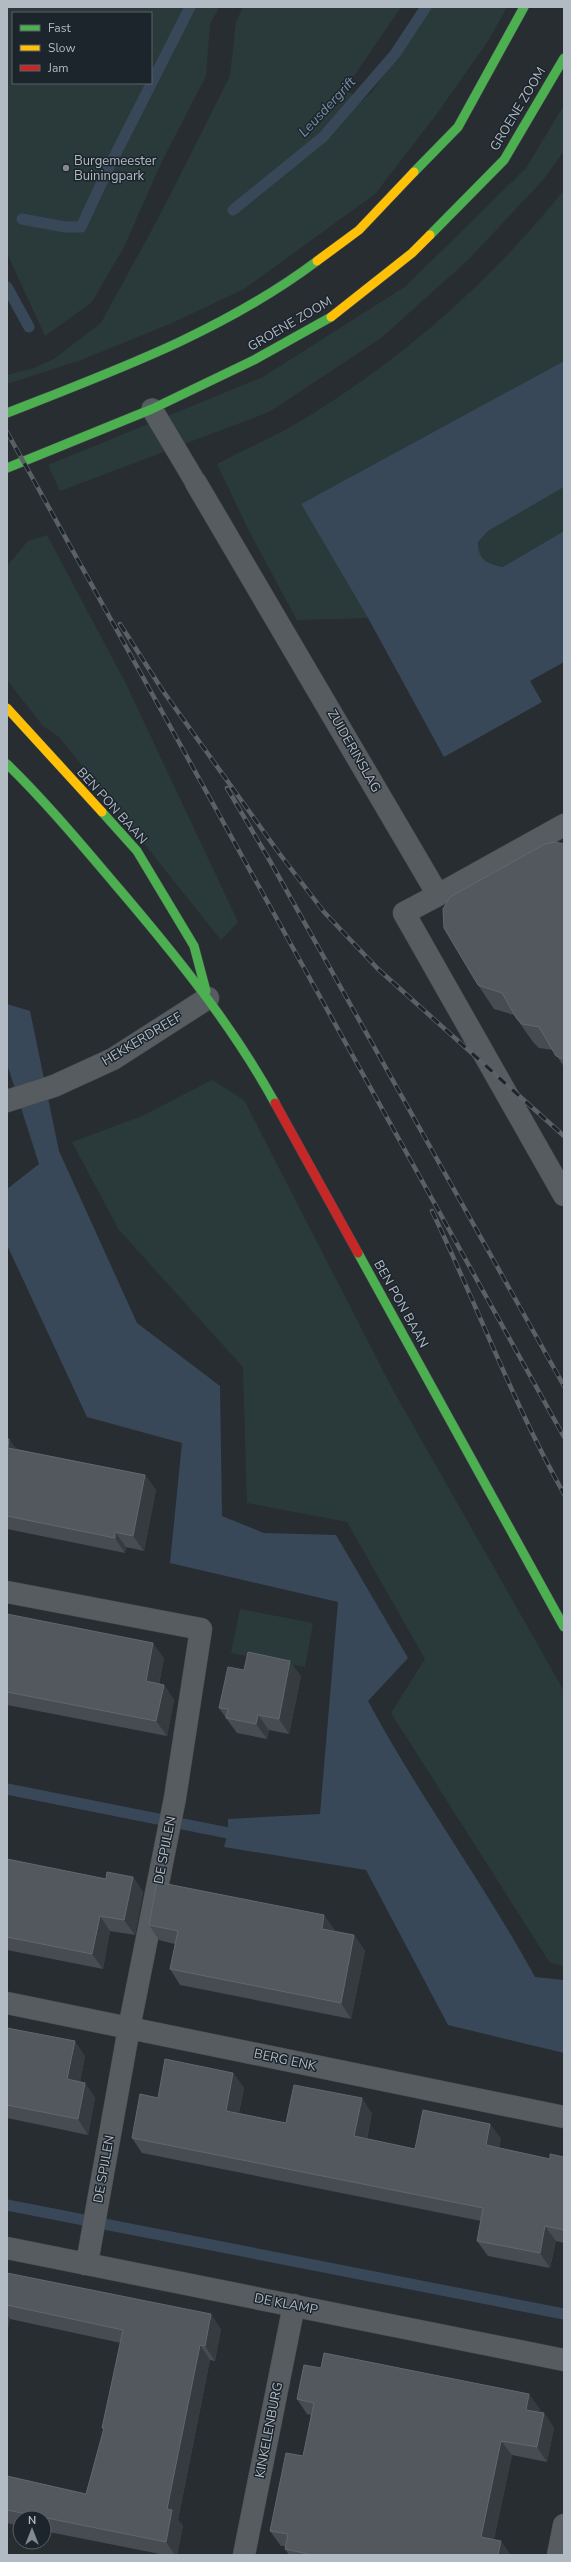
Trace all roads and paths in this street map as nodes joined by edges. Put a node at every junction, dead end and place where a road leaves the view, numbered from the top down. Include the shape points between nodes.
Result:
1 (524, 7) edge
2 (564, 58) edge
3 (152, 409) junction
4 (7, 413) edge
5 (7, 468) edge
6 (196, 483) joint
7 (7, 708) edge
8 (7, 764) edge
9 (564, 825) edge
10 (438, 894) junction
11 (208, 998) junction
12 (7, 1101) edge
13 (564, 1194) edge
14 (7, 1592) edge
15 (564, 1627) edge
16 (7, 2003) edge
17 (129, 2028) junction
18 (564, 2117) edge
19 (7, 2248) edge
20 (87, 2258) junction
21 (294, 2305) junction
22 (564, 2360) edge
23 (564, 2525) edge
24 (244, 2555) edge
25 (558, 2555) edge

1 - 4 main road via 458,127 359,230 298,276 231,316 153,356
2 - 3 main road, GROENE ZOOM via 504,160 412,253 333,316 254,360
3 - 5 main road, GROENE ZOOM
3 - 6 lane
6 - 10 street, ZUIDERINSLAG
7 - 11 main road, BEN PON BAAN via 137,851 194,946
8 - 11 main road, BEN PON BAAN via 34,789 122,891
9 - 10 street
10 - 13 street via 404,913
11 - 12 street, HEKKERDREEF via 113,1059 54,1086
11 - 15 main road, BEN PON BAAN via 254,1065
14 - 17 street, DE SPIJLEN via 200,1629 175,1798
16 - 17 street, BERG ENK
17 - 18 street, BERG ENK
17 - 20 street, DE SPIJLEN
19 - 20 street, DE KLAMP
20 - 21 street, DE KLAMP
21 - 22 street, DE KLAMP
21 - 24 street, KINKELENBURG
23 - 25 street

